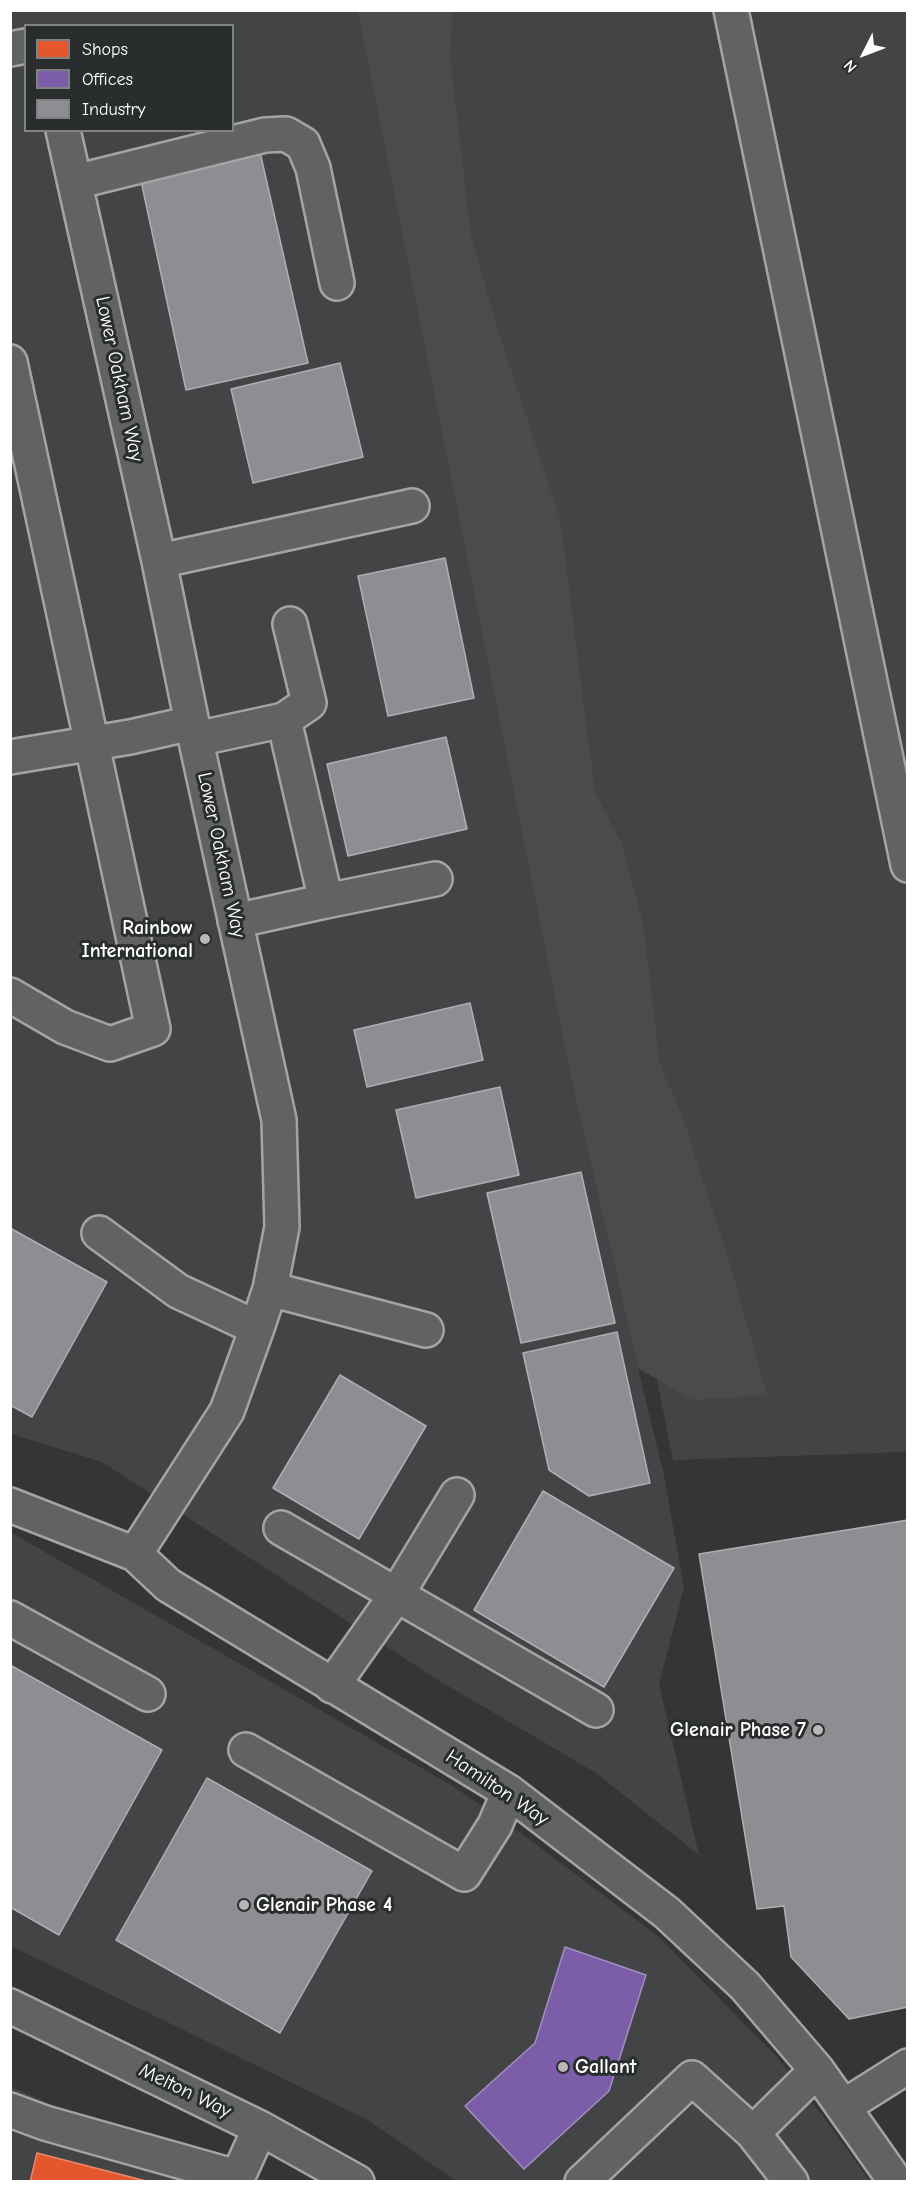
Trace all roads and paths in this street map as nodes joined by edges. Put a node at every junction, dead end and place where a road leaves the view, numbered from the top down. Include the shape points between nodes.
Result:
1 (731, 10) edge
2 (63, 132) edge
3 (75, 182) junction
4 (337, 283) dead end
5 (10, 362) edge
6 (412, 506) dead end
7 (159, 561) junction
8 (290, 624) dead end
9 (284, 720) junction
10 (194, 731) junction
11 (92, 742) junction
12 (10, 757) edge
13 (908, 865) edge
14 (435, 879) dead end
15 (326, 901) junction
16 (235, 921) junction
17 (10, 995) edge
18 (99, 1233) dead end
19 (270, 1289) junction
20 (257, 1328) junction
21 (426, 1330) dead end
22 (458, 1495) dead end
23 (10, 1505) edge
24 (282, 1528) dead end
25 (135, 1554) junction
26 (397, 1594) junction
27 (10, 1618) edge
28 (333, 1686) junction
29 (148, 1694) dead end
30 (596, 1710) dead end
31 (246, 1750) dead end
32 (510, 1792) junction
33 (10, 2006) edge
34 (908, 2066) edge
35 (817, 2070) junction
36 (843, 2107) junction
37 (10, 2110) edge
38 (260, 2128) junction
39 (753, 2133) junction
40 (357, 2181) edge
41 (582, 2181) edge
42 (791, 2181) edge
43 (896, 2181) edge

1 - 13 street
2 - 3 street, Lower Oakham Way
3 - 4 street via 265,135 286,134 303,144 313,168
3 - 7 street, Lower Oakham Way
5 - 11 street
6 - 7 street
7 - 10 street, Lower Oakham Way
8 - 9 street via 309,703
9 - 10 street
9 - 15 street
10 - 11 street
10 - 16 street, Lower Oakham Way
11 - 12 street
11 - 17 street via 153,1029 110,1044 64,1027
14 - 15 street
15 - 16 street
16 - 19 street, Lower Oakham Way via 279,1120 282,1227
18 - 20 street via 178,1292
19 - 20 street, Lower Oakham Way
19 - 21 street
20 - 25 street, Lower Oakham Way via 227,1411
22 - 26 street
23 - 25 street, Hamilton Way
24 - 26 street
25 - 28 street, Hamilton Way via 168,1585
26 - 28 street
26 - 30 street
27 - 29 street
28 - 32 street, Hamilton Way
31 - 32 street via 464,1874 495,1825
32 - 35 street, Hamilton Way via 667,1913 745,1986
33 - 38 street, Melton Way
34 - 36 street
35 - 36 street, Hamilton Way
35 - 39 street
36 - 43 street, Hamilton Way
37 - 38 street via 229,2175 241,2170
38 - 40 street, Melton Way
39 - 41 street via 692,2079
39 - 42 street

